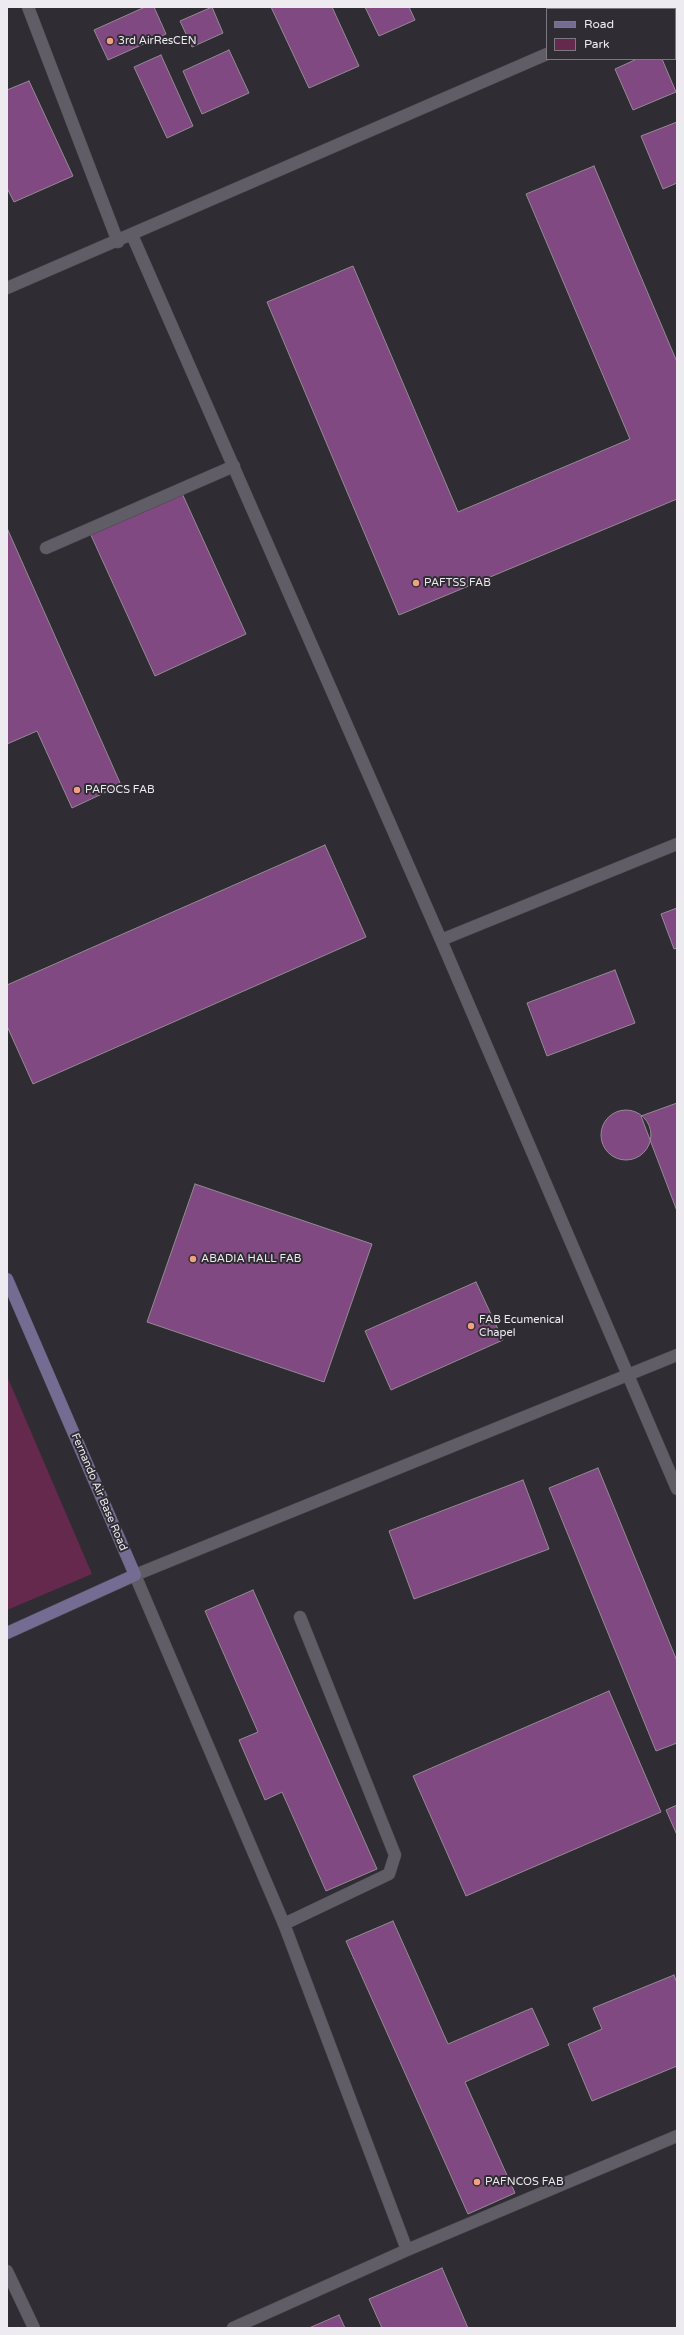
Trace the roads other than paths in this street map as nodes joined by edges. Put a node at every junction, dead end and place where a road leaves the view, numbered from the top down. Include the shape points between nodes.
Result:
1 (28, 7) edge
2 (546, 54) edge
3 (132, 235) junction
4 (118, 242) junction
5 (7, 288) edge
6 (234, 466) junction
7 (46, 548) dead end
8 (677, 844) edge
9 (441, 940) junction
10 (7, 1279) edge
11 (677, 1355) edge
12 (629, 1374) junction
13 (677, 1489) edge
14 (135, 1575) junction
15 (300, 1617) dead end
16 (7, 1633) edge
17 (284, 1924) junction
18 (677, 2136) edge
19 (407, 2250) junction
20 (7, 2271) edge
21 (34, 2328) edge
22 (233, 2328) edge

1 - 4 street
2 - 3 street
3 - 4 street
3 - 6 street
4 - 5 street
6 - 7 street
6 - 9 street
8 - 9 street
9 - 12 street
10 - 14 street, Fernando Air Base Road
11 - 12 street
12 - 13 street
12 - 14 street
14 - 16 street
14 - 17 street
15 - 17 street via 395,1855 389,1874
17 - 19 street
18 - 19 street
19 - 22 street
20 - 21 street

